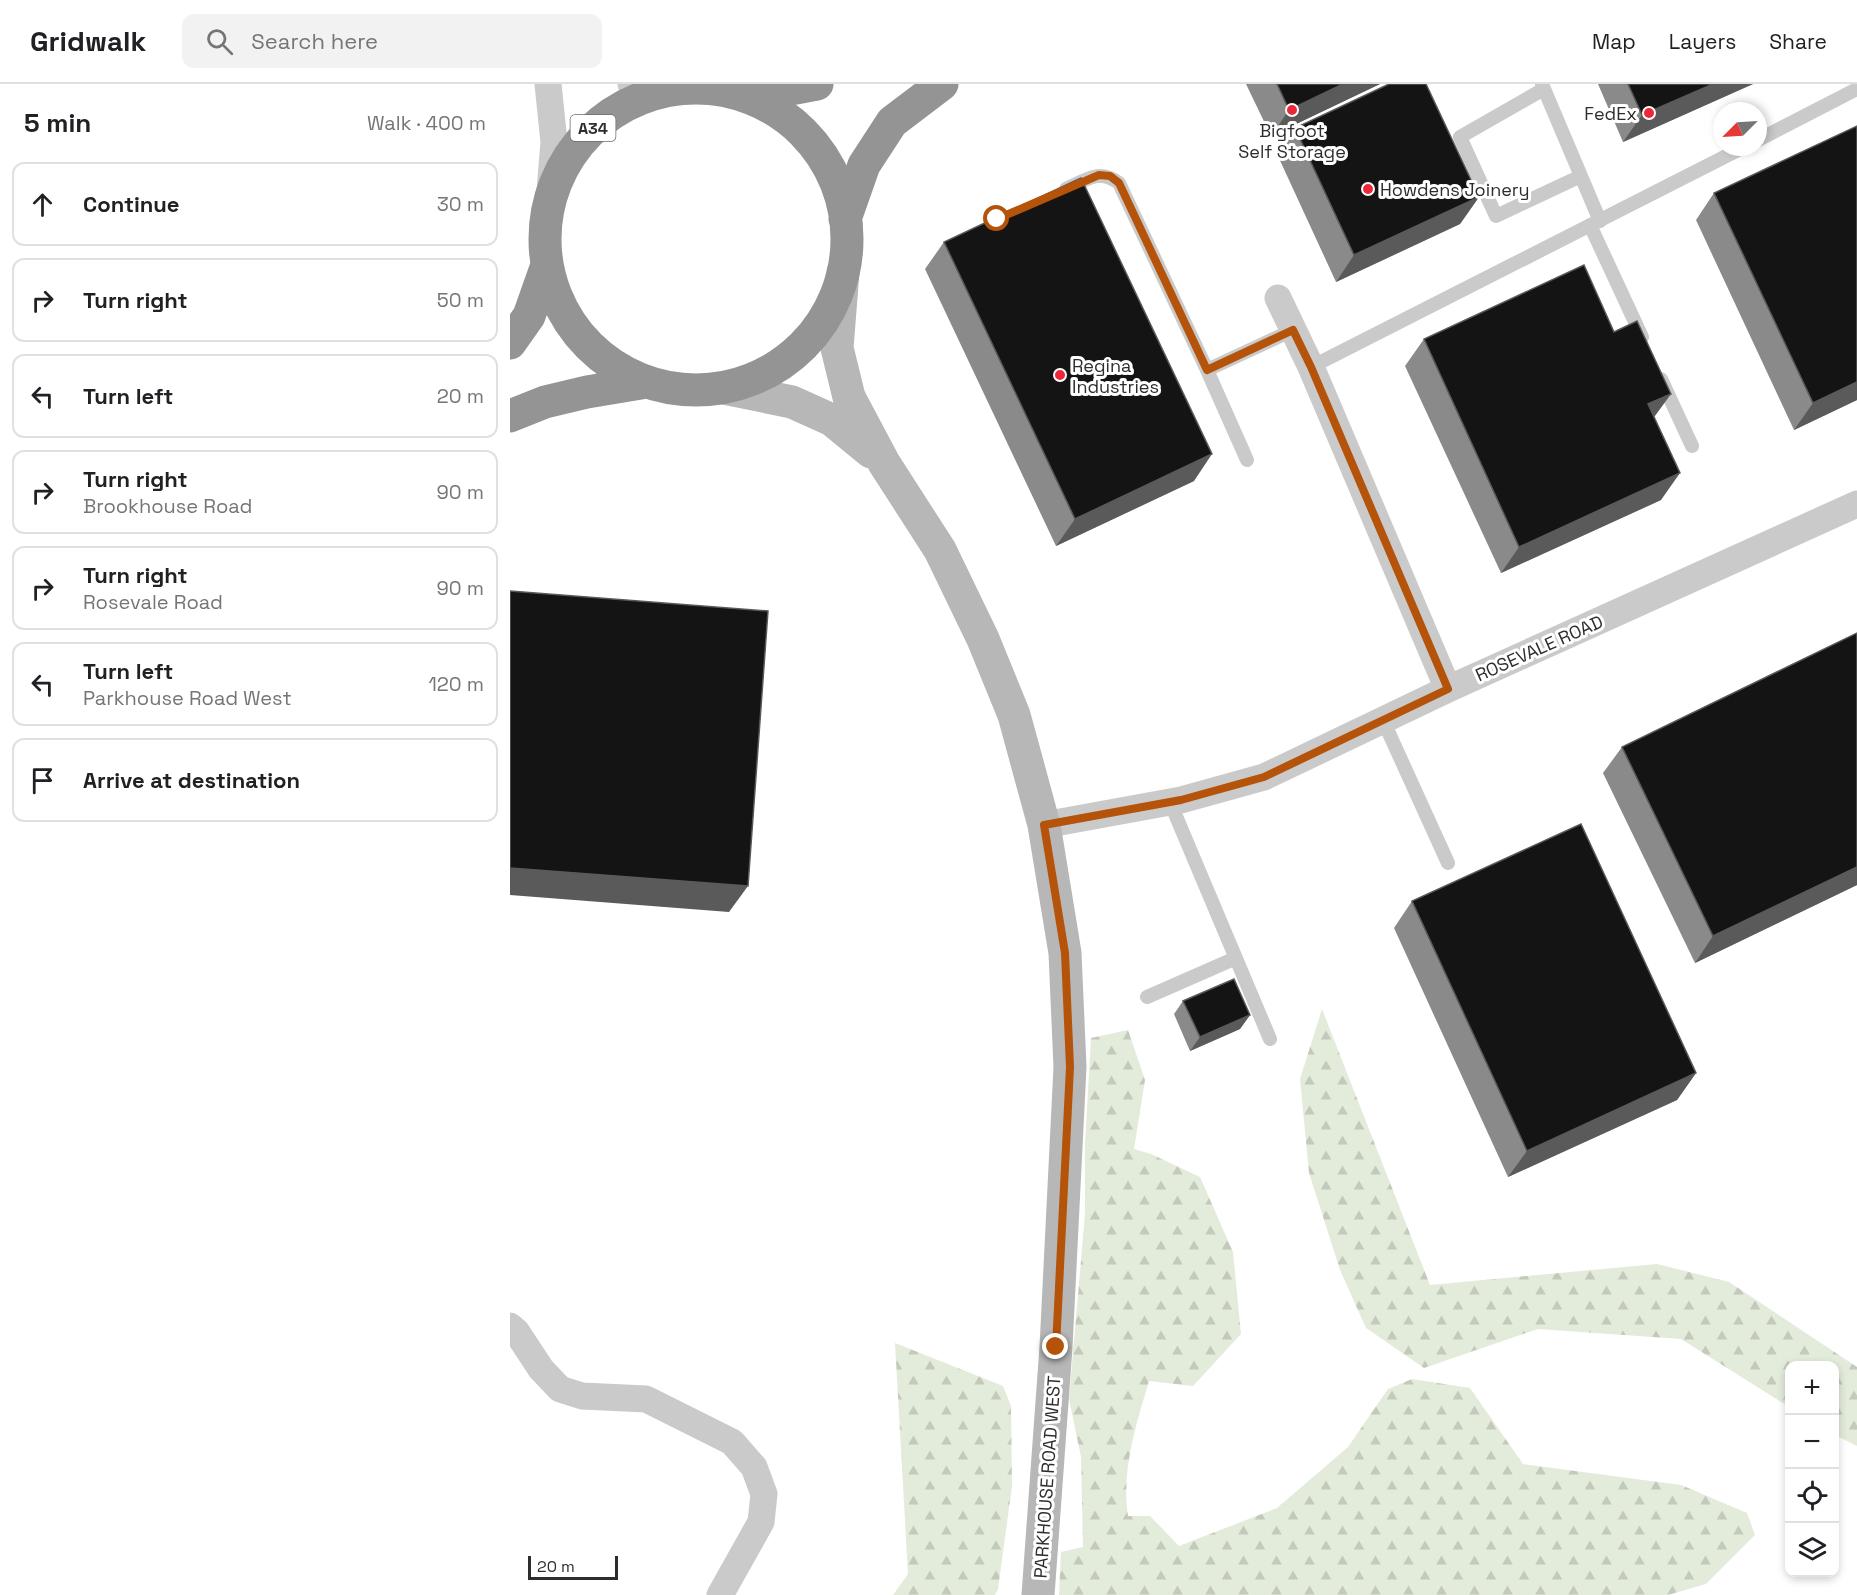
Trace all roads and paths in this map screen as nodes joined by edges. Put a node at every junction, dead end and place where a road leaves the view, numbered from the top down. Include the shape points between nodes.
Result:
1 (548, 84) edge
2 (631, 84) edge
3 (817, 84) edge
4 (942, 84) edge
5 (1543, 87) edge
6 (684, 88) junction
7 (1857, 89) edge
8 (748, 97) junction
9 (1767, 135) edge
10 (1725, 156) edge
11 (1581, 176) junction
12 (1058, 192) edge
13 (549, 203) junction
14 (845, 219) junction
15 (1595, 223) junction
16 (547, 265) junction
17 (843, 272) junction
18 (1278, 298) dead end
19 (1293, 330) junction
20 (510, 343) edge
21 (1311, 367) junction
22 (1207, 370) junction
23 (647, 382) junction
24 (724, 388) junction
25 (510, 416) edge
26 (1692, 446) dead end
27 (1247, 460) dead end
28 (884, 462) junction
29 (1857, 504) edge
30 (1448, 689) junction
31 (1383, 720) junction
32 (1170, 802) junction
33 (1044, 825) junction
34 (1448, 863) dead end
35 (1236, 958) junction
36 (1147, 997) dead end
37 (1270, 1039) dead end
38 (510, 1326) edge
39 (720, 1595) edge
40 (1038, 1595) edge

1 - 13 street via 554,142
2 - 6 street
3 - 8 highway, A34
4 - 14 highway, A34 via 892,122 864,165
5 - 11 lane
5 - 11 lane via 1460,137 1496,216
6 - 8 highway, A34 via 727,91
6 - 13 highway, A34 via 638,99 598,123 567,159
7 - 9 lane
8 - 14 highway, A34 via 795,125 815,146 830,169
10 - 15 lane
11 - 15 lane
12 - 22 lane via 1099,175 1110,176 1119,183
13 - 16 highway, A34
14 - 17 highway, A34
15 - 21 lane
15 - 26 lane
16 - 20 highway, A34 via 529,316
16 - 23 highway, A34 via 557,299 579,335 619,369
17 - 24 highway, A34 via 832,304 809,339 770,370
17 - 28 street, PARKHOUSE ROAD WEST via 837,348 849,397
18 - 19 street
19 - 21 street
19 - 22 lane
21 - 30 street
22 - 27 lane
23 - 24 highway, A34 via 685,390
23 - 25 highway, A34 via 545,402
24 - 28 street, PARKHOUSE ROAD WEST via 792,402 832,420
28 - 33 street, PARKHOUSE ROAD WEST via 940,550 983,639 1014,715
29 - 30 street, ROSEVALE ROAD
30 - 31 street, ROSEVALE ROAD
31 - 32 street, ROSEVALE ROAD via 1264,777
31 - 34 lane
32 - 33 street, ROSEVALE ROAD
32 - 35 lane
33 - 40 street, PARKHOUSE ROAD WEST via 1065,953 1070,1067
35 - 36 lane
35 - 37 lane
38 - 39 street via 560,1389 582,1396 646,1399 732,1443 754,1467 764,1494 761,1522

